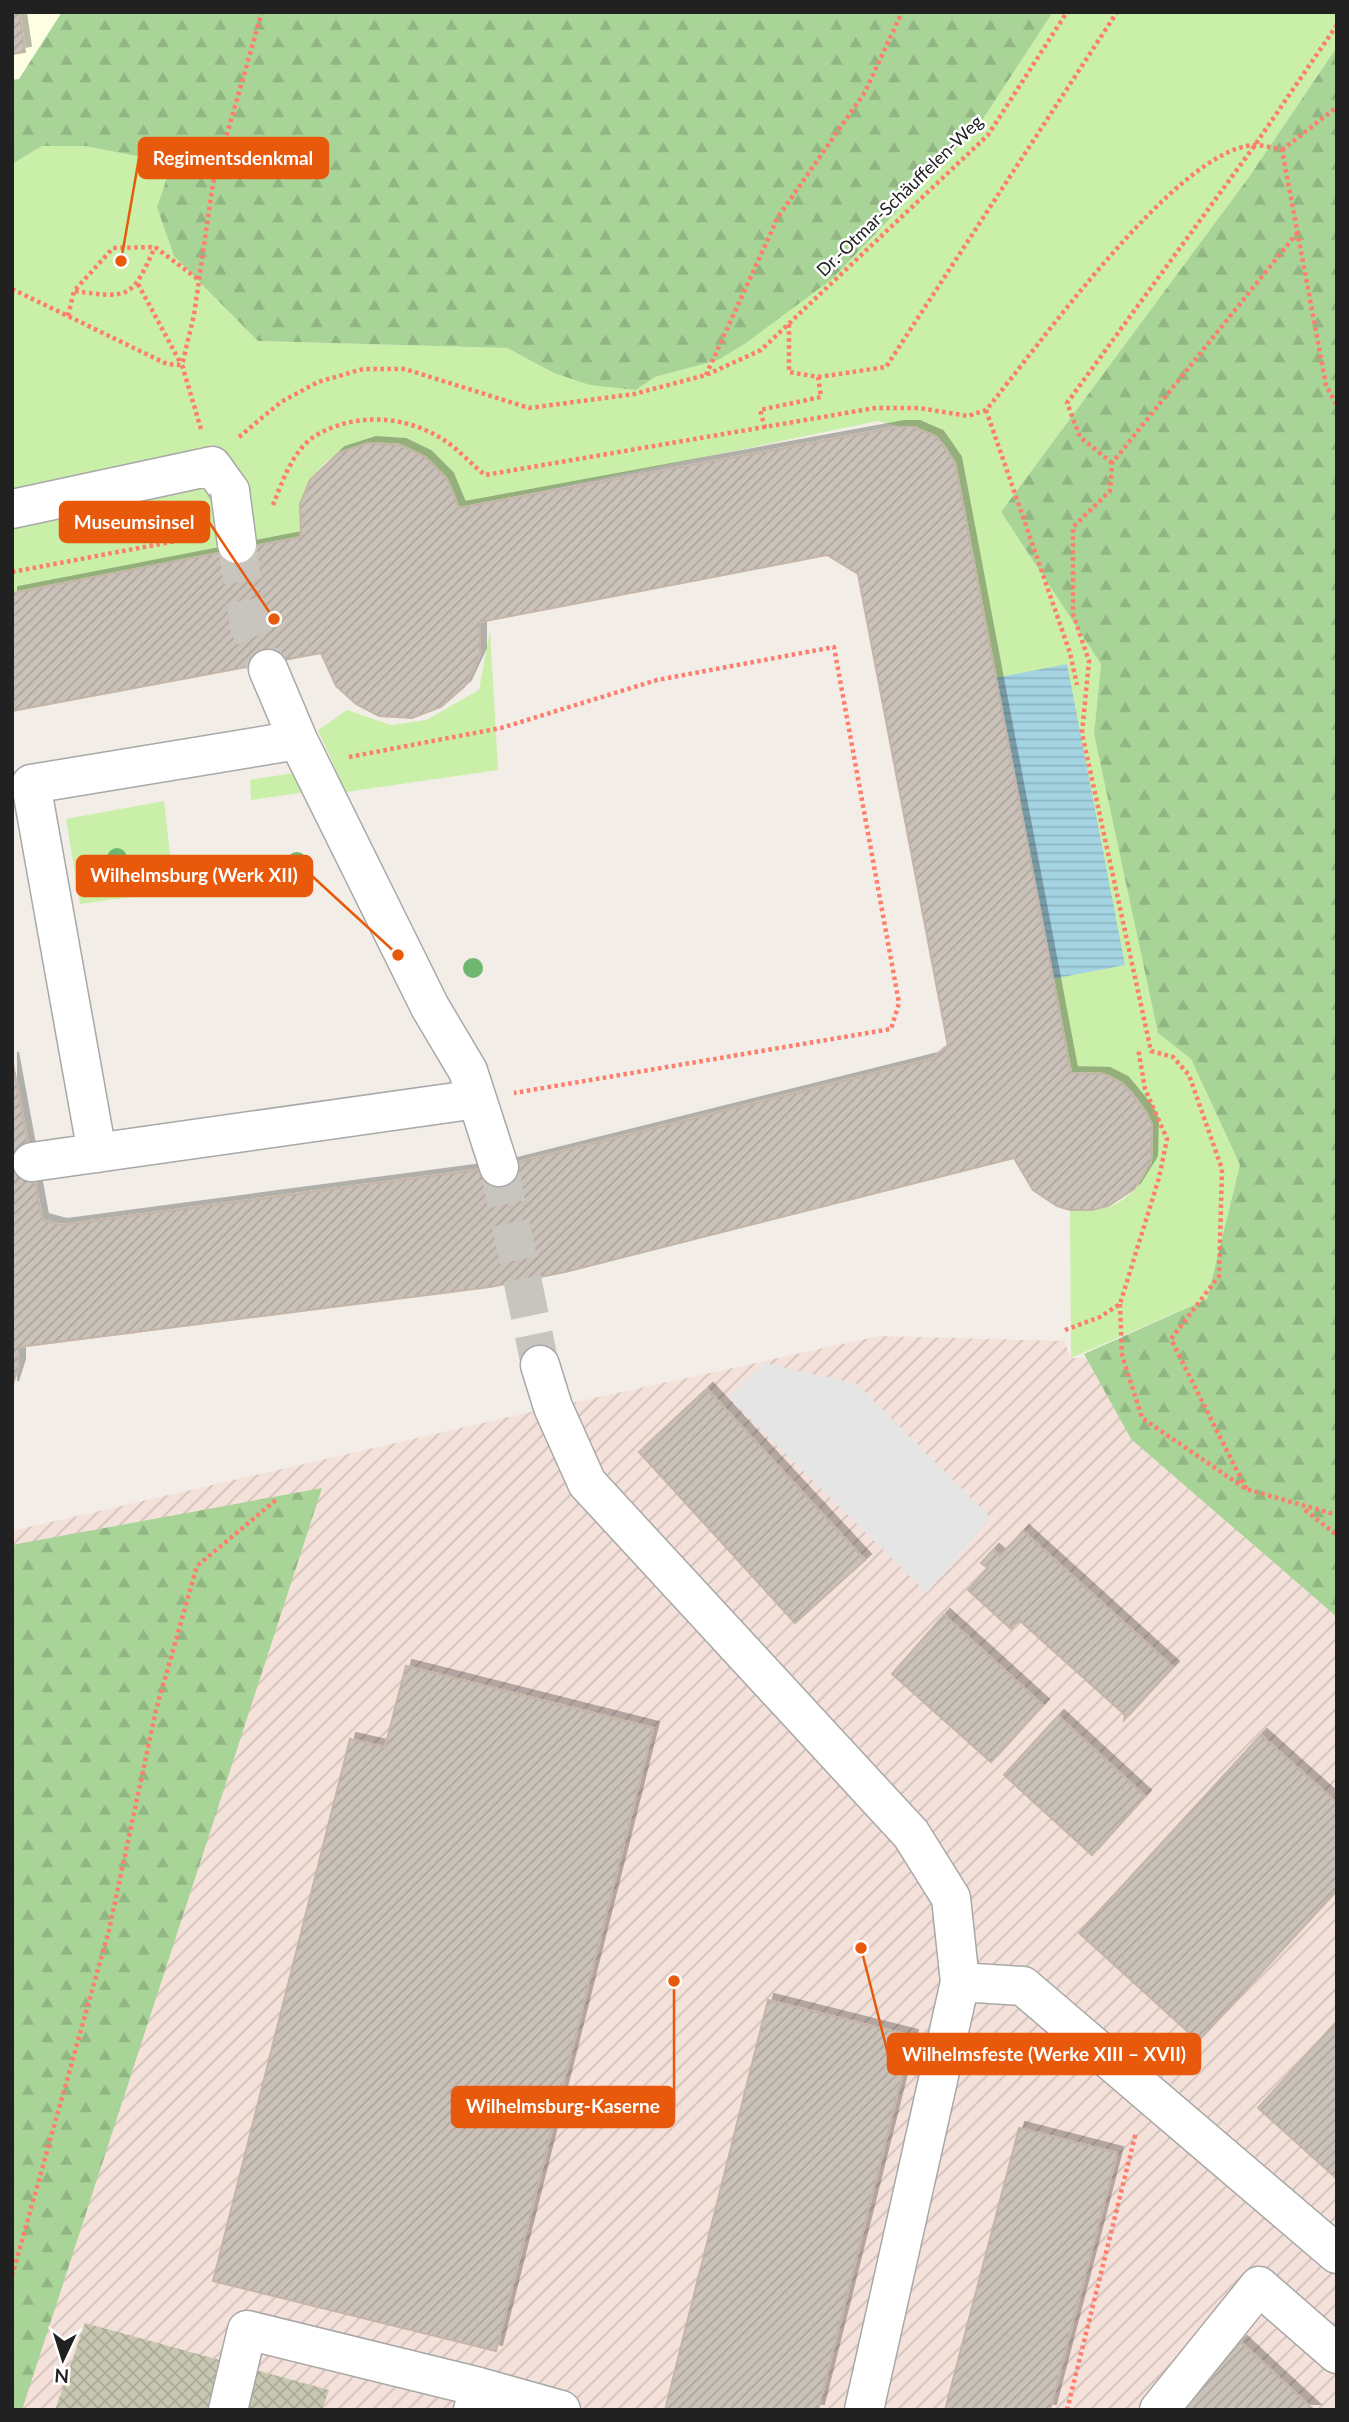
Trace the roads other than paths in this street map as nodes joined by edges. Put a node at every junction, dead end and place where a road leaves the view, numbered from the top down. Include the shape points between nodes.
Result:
1 (12, 509) edge
2 (224, 539) tunnel mouth
3 (268, 670) tunnel mouth
4 (304, 752) junction
5 (477, 1099) junction
6 (97, 1153) junction
7 (32, 1162) dead end
8 (499, 1167) tunnel mouth
9 (540, 1365) tunnel mouth
10 (960, 1982) junction
11 (1337, 2254) edge
12 (1337, 2354) edge
13 (476, 2398) edge
14 (228, 2410) edge
15 (561, 2410) edge
16 (864, 2410) edge
17 (1159, 2410) edge

1 - 2 street, bridge via 221,479
3 - 4 street
4 - 5 street via 430,1007 468,1071
4 - 6 street via 31,784
5 - 6 street
5 - 8 street
6 - 7 street
9 - 10 street via 587,1483 911,1834 951,1898
10 - 11 street via 1023,1986
10 - 16 street
12 - 17 street via 1259,2286
13 - 14 street via 247,2330
13 - 15 street

